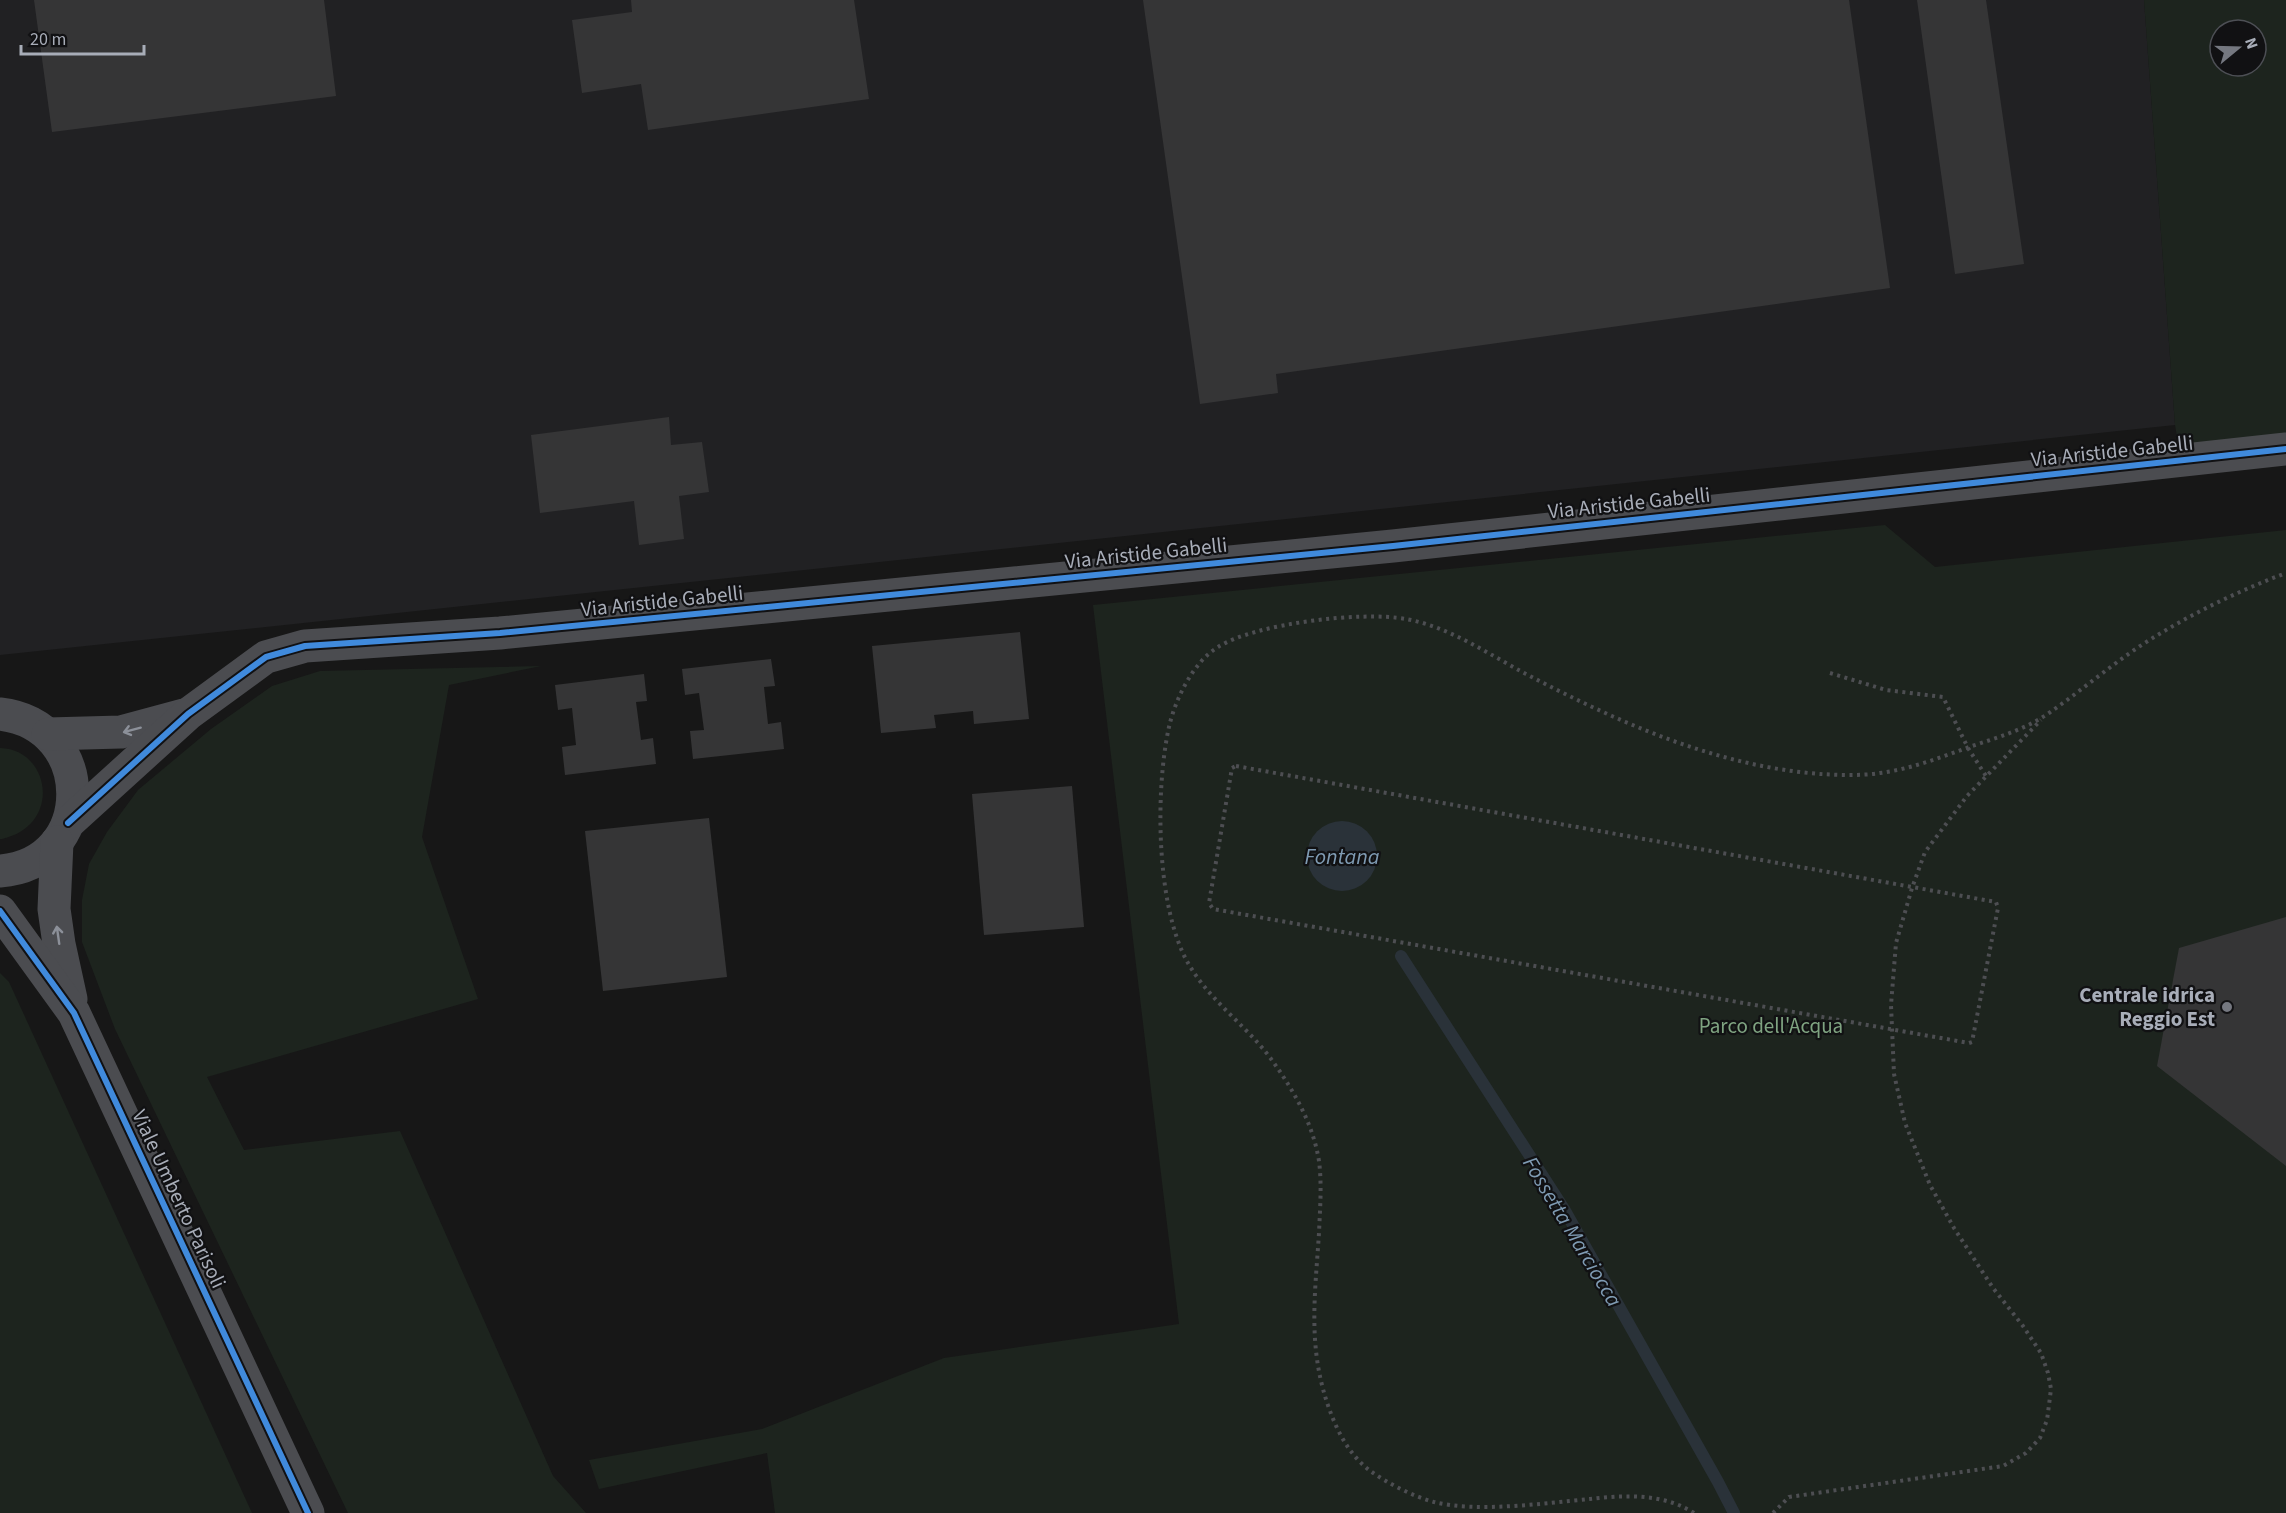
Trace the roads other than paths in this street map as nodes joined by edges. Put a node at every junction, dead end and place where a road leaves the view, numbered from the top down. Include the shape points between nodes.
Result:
1 (2286, 449) edge
2 (0, 713) edge
3 (188, 714) junction
4 (48, 734) junction
5 (63, 833) junction
6 (0, 871) edge
7 (0, 911) edge
8 (74, 1013) junction
9 (308, 1513) edge

1 - 3 street, Via Aristide Gabelli via 1381,547 500,633 304,646 266,657
2 - 4 street, Viale Umberto Parisoli via 34,724
3 -> 4 street, Via Aristide Gabelli via 122,732
3 - 5 street, Via Aristide Gabelli
4 - 5 street, Viale Umberto Parisoli via 63,753 72,775 74,799
5 - 6 street via 38,860
8 -> 5 street, Viale Umberto Parisoli via 54,909
7 - 8 street, Viale Umberto Parisoli
8 - 9 street, Viale Umberto Parisoli

